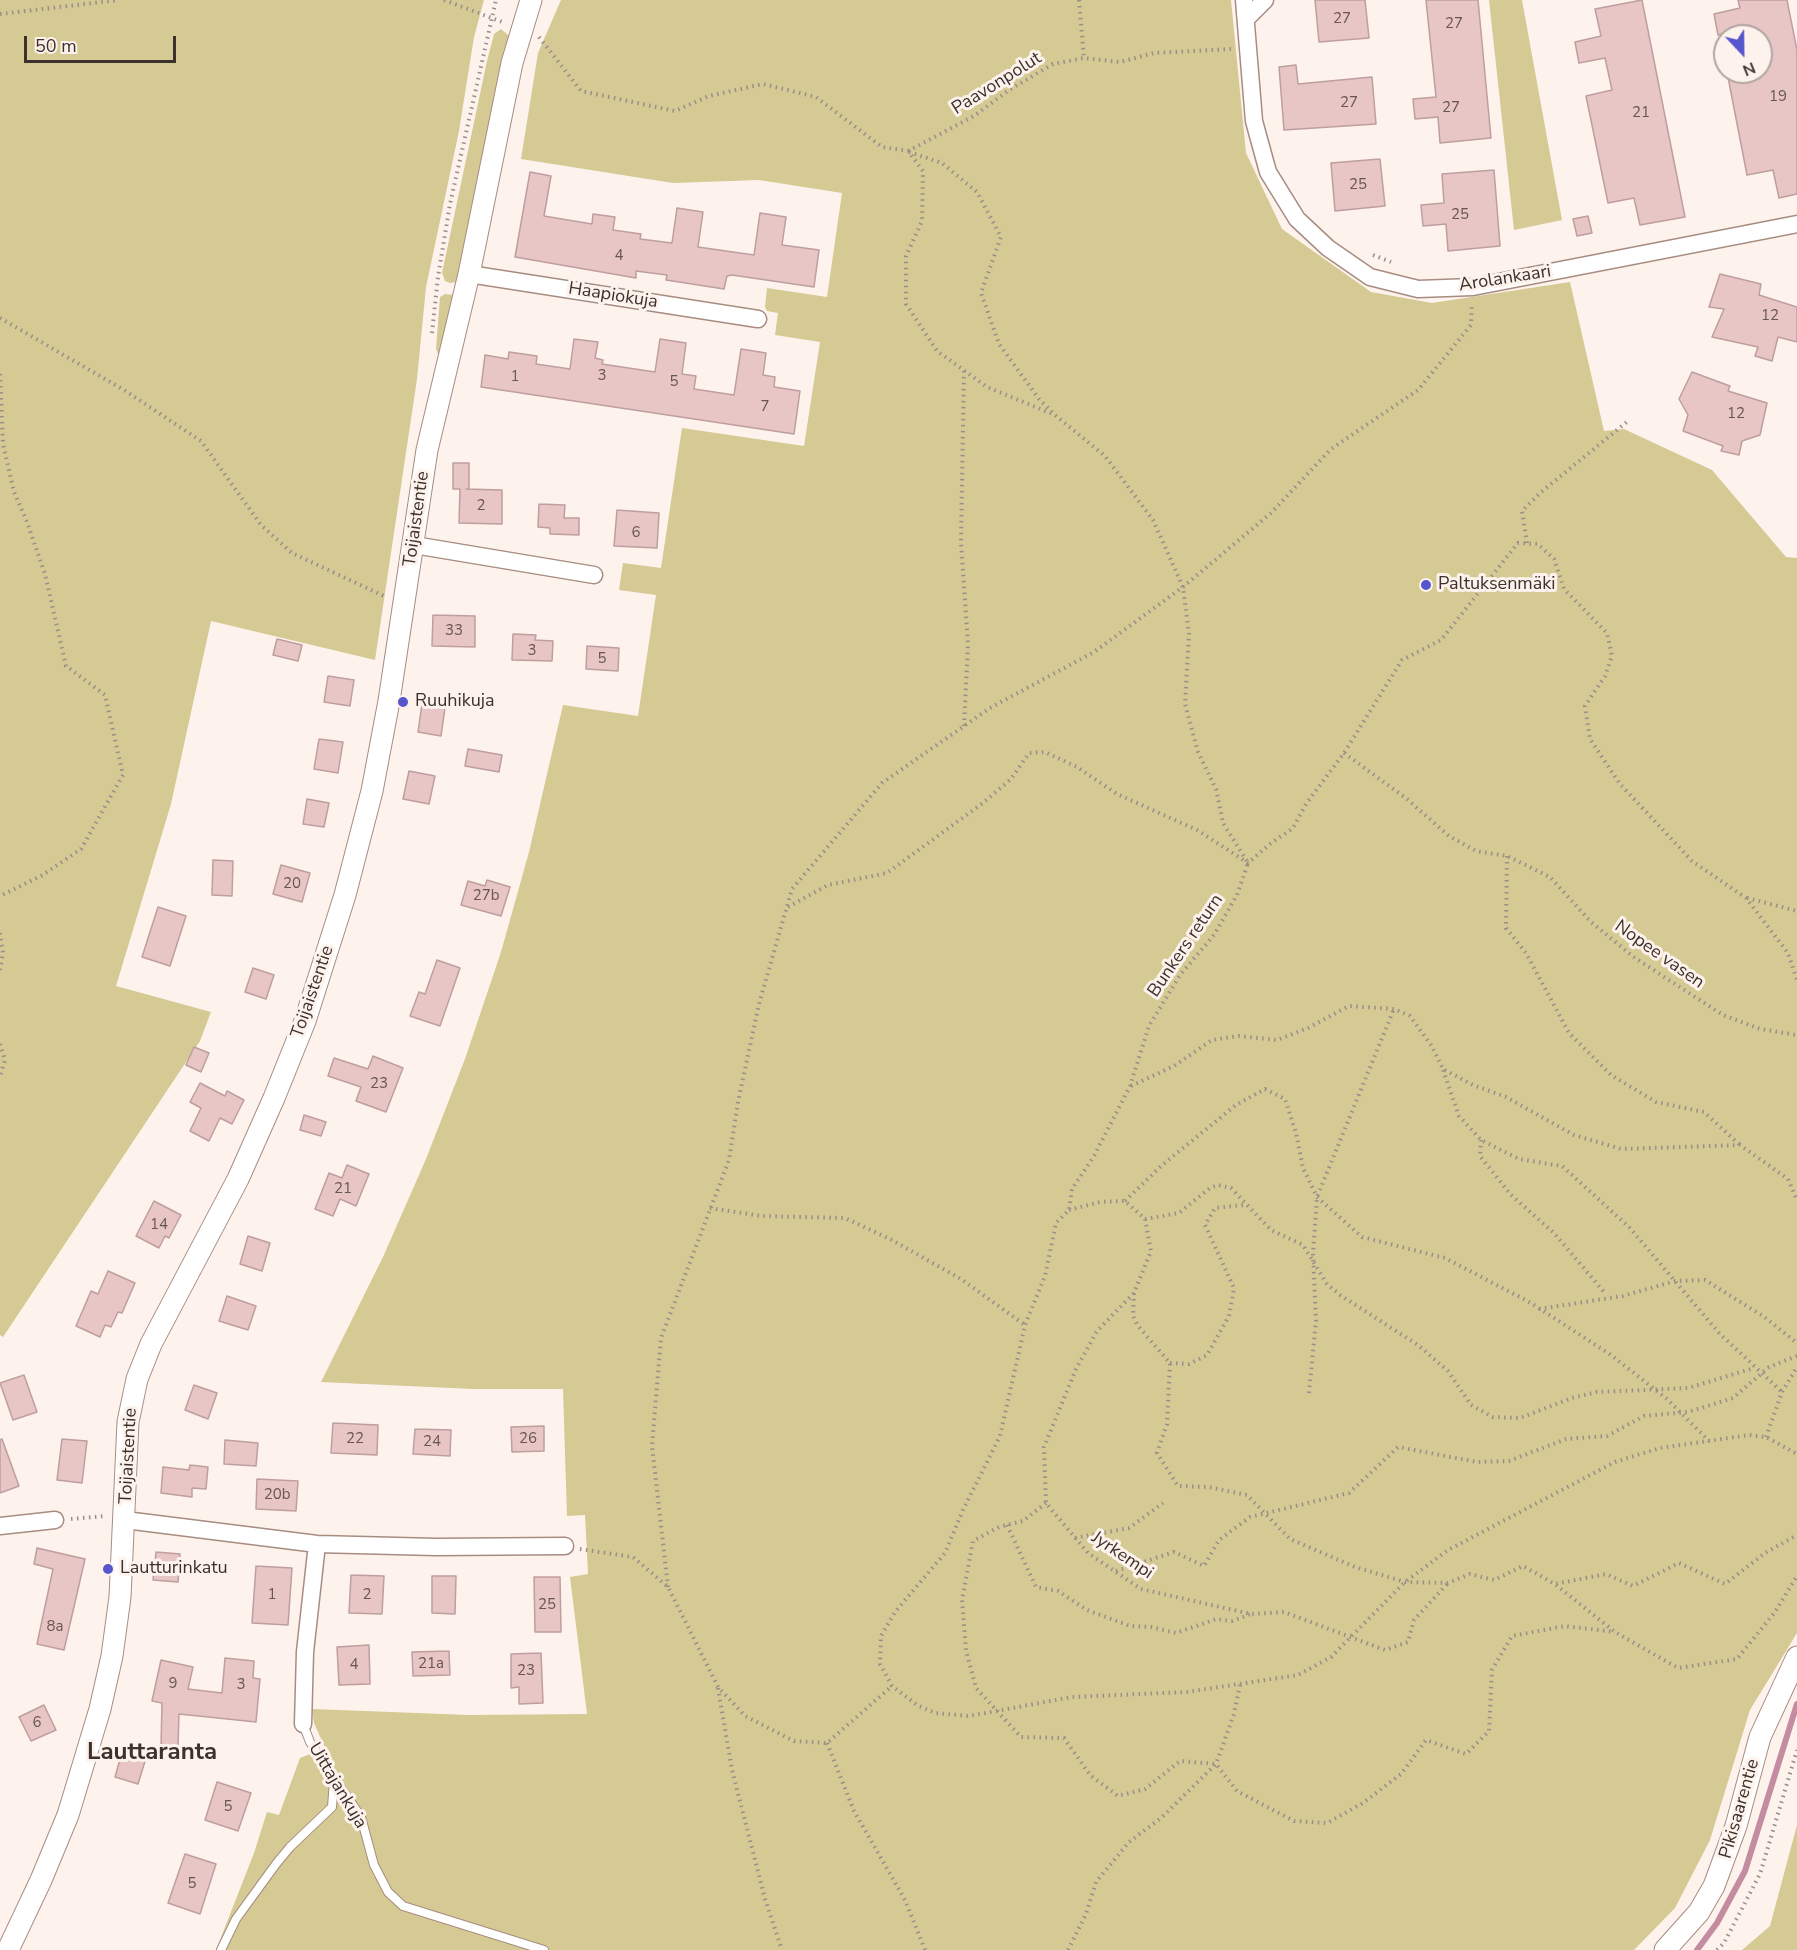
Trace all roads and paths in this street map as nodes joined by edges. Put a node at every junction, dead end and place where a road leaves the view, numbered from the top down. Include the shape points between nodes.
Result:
1 (119, 0) edge
2 (444, 0) edge
3 (496, 0) edge
4 (531, 0) edge
5 (1079, 0) edge
6 (1244, 0) edge
7 (1265, 0) edge
8 (0, 14) edge
9 (491, 20) junction
10 (1246, 20) junction
11 (522, 28) junction
12 (1248, 48) junction
13 (1084, 58) junction
14 (908, 151) junction
15 (1797, 224) edge
16 (1365, 250) dead end
17 (1397, 264) dead end
18 (469, 274) junction
19 (1473, 287) junction
20 (0, 318) edge
21 (758, 319) dead end
22 (431, 341) dead end
23 (964, 370) junction
24 (0, 375) edge
25 (1055, 415) junction
26 (1628, 421) dead end
27 (1527, 543) junction
28 (414, 545) junction
29 (594, 575) dead end
30 (1183, 587) junction
31 (391, 591) dead end
32 (963, 726) junction
33 (1344, 753) junction
34 (1507, 856) junction
35 (1248, 863) junction
36 (0, 896) edge
37 (1746, 898) junction
38 (788, 907) junction
39 (1797, 911) edge
40 (0, 933) edge
41 (0, 970) edge
42 (1797, 980) edge
43 (1394, 1008) junction
44 (1797, 1035) edge
45 (0, 1044) edge
46 (1443, 1070) junction
47 (0, 1076) edge
48 (1130, 1086) junction
49 (1481, 1140) junction
50 (1740, 1145) junction
51 (1317, 1197) junction
52 (1797, 1200) edge
53 (1125, 1201) junction
54 (1244, 1204) junction
55 (710, 1208) junction
56 (1069, 1210) junction
57 (1145, 1219) junction
58 (1313, 1262) junction
59 (1675, 1281) junction
60 (1604, 1292) dead end
61 (1134, 1293) junction
62 (1539, 1309) junction
63 (1025, 1325) junction
64 (1797, 1343) edge
65 (1797, 1356) edge
66 (1170, 1363) junction
67 (1797, 1367) edge
68 (1754, 1368) junction
69 (1761, 1374) junction
70 (1658, 1391) junction
71 (1782, 1392) junction
72 (1309, 1393) dead end
73 (1681, 1413) junction
74 (1766, 1437) junction
75 (1709, 1441) junction
76 (1797, 1454) edge
77 (1046, 1503) junction
78 (1163, 1503) dead end
79 (1265, 1513) junction
80 (119, 1518) junction
81 (55, 1520) joint
82 (1007, 1525) junction
83 (0, 1526) edge
84 (1797, 1535) edge
85 (1074, 1538) junction
86 (317, 1544) junction
87 (566, 1546) joint
88 (1115, 1572) junction
89 (1797, 1576) edge
90 (1405, 1582) junction
91 (1448, 1583) junction
92 (1555, 1584) junction
93 (668, 1587) junction
94 (1251, 1614) junction
95 (1615, 1632) junction
96 (1351, 1637) junction
97 (1797, 1657) edge
98 (1240, 1685) junction
99 (892, 1686) junction
100 (718, 1687) junction
101 (995, 1712) junction
102 (303, 1724) joint
103 (827, 1743) junction
104 (1797, 1750) edge
105 (1216, 1764) junction
106 (334, 1781) junction
107 (8, 1950) edge
108 (221, 1950) edge
109 (544, 1950) edge
110 (782, 1950) edge
111 (925, 1950) edge
112 (1068, 1950) edge
113 (1665, 1950) edge
114 (1717, 1950) edge

1 - 8 path
2 - 9 path
3 - 9 path
4 - 11 street, Toijaistentie
5 - 13 path
6 - 10 street, Arolankaari
7 - 10 street
9 - 22 path via 448,214
10 - 12 street, Arolankaari
11 - 14 path via 541,38 580,91 675,111 709,96 763,84 816,97 882,147
11 - 18 street, Toijaistentie
12 - 13 path, Paavonpolut via 1154,53 1120,62
12 - 19 street, Arolankaari via 1260,150 1268,172 1297,219 1328,248 1370,277 1418,289
13 - 14 path, Paavonpolut via 1053,64 974,116
14 - 23 path via 923,171 922,221 906,256 906,304 937,351
14 - 25 path via 942,163 977,192 1001,237 981,293 999,344
15 - 19 street, Arolankaari
16 - 17 path
18 - 21 street, Haapiokuja
18 - 28 street, Toijaistentie via 427,450
19 - 30 path via 1471,325 1418,390 1331,449 1271,513
20 - 31 path via 124,390 201,441 261,525 292,553 390,599
23 - 25 path via 987,387
23 - 32 path via 961,542 968,644
24 - 36 path via 5,454 14,492 45,574 66,666 105,695 123,775 81,849 41,876
25 - 30 path via 1105,456 1153,520
26 - 27 path via 1522,511
27 - 33 path via 1518,543 1441,640 1402,660
27 - 37 path via 1538,544 1554,559 1564,589 1607,633 1612,656 1605,676 1585,706 1590,739 1620,784 1692,861
28 - 29 street
28 - 80 street, Toijaistentie via 381,743 345,895 305,1021 274,1098 238,1179 140,1371 128,1422
30 - 32 path via 1094,652
30 - 35 path via 1189,634 1185,704 1198,752 1216,789 1223,823
32 - 38 path via 882,783 792,889
33 - 34 path, Nopee vasen via 1449,836 1476,851
33 - 35 path via 1293,828
34 - 44 path, Nopee vasen via 1550,877 1591,922 1635,958 1723,1015 1760,1029
34 - 50 path via 1506,928 1526,953 1569,1033 1611,1075 1656,1102 1704,1112
35 - 38 path via 1197,830 1117,794 1077,767 1046,752 1029,753 1011,778 983,803 887,873 828,885
35 - 48 path, Bunkers return via 1237,895 1214,935 1180,975 1149,1026
37 - 39 path
37 - 42 path via 1788,953
38 - 55 path via 759,1004 729,1160
40 - 41 path
43 - 46 path via 1410,1016
43 - 48 path via 1349,1006 1277,1040 1239,1036 1212,1040 1174,1066
43 - 51 path
45 - 47 path via 5,1060
46 - 49 path via 1459,1116
46 - 50 path via 1506,1097 1574,1135 1621,1149
48 - 56 path, Bunkers return via 1072,1189
49 - 59 path via 1519,1159 1562,1166 1629,1227
49 - 60 path via 1480,1156 1511,1195 1554,1233
50 - 52 path via 1788,1179
51 - 53 path via 1303,1168 1285,1099 1265,1089 1236,1105
51 - 58 path
51 - 62 path via 1362,1237 1445,1258
53 - 56 path
53 - 57 path
54 - 57 path via 1232,1188 1218,1185 1179,1213
54 - 58 path via 1271,1230 1303,1245
54 - 66 path via 1215,1208 1204,1225 1234,1288 1229,1316 1207,1355 1189,1364
55 - 63 path via 761,1215 845,1218 961,1278
55 - 93 path via 661,1338 652,1446
56 - 63 path, Bunkers return via 1056,1223 1045,1276
57 - 61 path via 1150,1251
58 - 70 path via 1327,1284 1418,1345 1448,1371 1471,1405 1493,1417 1520,1418 1597,1392
58 - 72 path via 1316,1321
59 - 62 path via 1623,1296
59 - 64 path via 1705,1280 1763,1316
59 - 68 path
61 - 66 path via 1133,1316 1138,1326
61 - 77 path via 1097,1331 1076,1369 1044,1447
62 - 70 path
63 - 99 path, Bunkers return via 1000,1436 945,1553 895,1612 881,1636 880,1664
65 - 69 path
66 - 79 path via 1167,1424 1157,1453 1178,1486 1247,1495
67 - 71 path
68 - 69 path
68 - 70 path via 1688,1388
69 - 71 path
69 - 73 path via 1733,1398
70 - 73 path
71 - 74 path
73 - 75 path
73 - 79 path via 1644,1416 1607,1436 1566,1439 1509,1461 1477,1462 1398,1447 1349,1493
74 - 75 path via 1749,1435
74 - 76 path
75 - 90 path via 1660,1448 1615,1462 1448,1550
77 - 82 path via 1023,1521
77 - 85 path, Jyrkempi
78 - 85 path via 1129,1528
79 - 88 path via 1250,1517 1219,1540 1204,1566 1174,1552
79 - 90 path via 1290,1539 1355,1567
80 - 81 path
80 - 86 street
80 - 107 street, Toijaistentie via 120,1598 100,1709 68,1815
81 - 83 street
82 - 94 path via 1036,1587 1058,1591 1087,1611 1130,1626 1176,1633 1216,1619 1232,1621
82 - 101 path via 973,1541 962,1600 966,1650 976,1688
84 - 92 path via 1725,1584 1679,1563 1633,1586 1606,1574
85 - 88 path, Jyrkempi
86 - 87 street
86 - 102 street, Uittajankuja via 305,1652
87 - 93 path via 633,1557
88 - 94 path, Jyrkempi via 1141,1589
89 - 95 path via 1737,1659 1678,1668
90 - 91 path
90 - 96 path
91 - 92 path via 1470,1574 1494,1580 1523,1566
91 - 96 path, Jyrkempi via 1414,1620 1408,1642 1384,1650
92 - 95 path
93 - 100 path
94 - 96 path, Jyrkempi via 1284,1612
95 - 105 path via 1565,1626 1512,1636 1492,1670 1489,1731 1466,1754 1426,1740 1401,1774 1364,1803 1327,1822 1294,1821 1237,1791
96 - 98 path via 1331,1656 1298,1675
97 - 113 street, Pikisaarentie via 1760,1737 1736,1826 1714,1886 1699,1912
98 - 101 path via 1187,1692 1072,1697
98 - 105 path
99 - 101 path via 916,1705 935,1713 969,1716
99 - 103 path
100 - 103 path via 755,1721 794,1741
100 - 110 path via 732,1770
101 - 105 path via 1021,1737 1064,1738 1090,1775 1118,1796 1145,1789 1180,1761
102 - 106 lane, Uittajankuja
103 - 111 path via 854,1811 905,1900
104 - 114 path via 1760,1874
105 - 112 path via 1161,1818 1129,1842 1096,1882
106 - 108 lane via 332,1807 276,1864 236,1918
106 - 109 lane, Uittajankuja via 360,1817 374,1864 388,1892 403,1906

